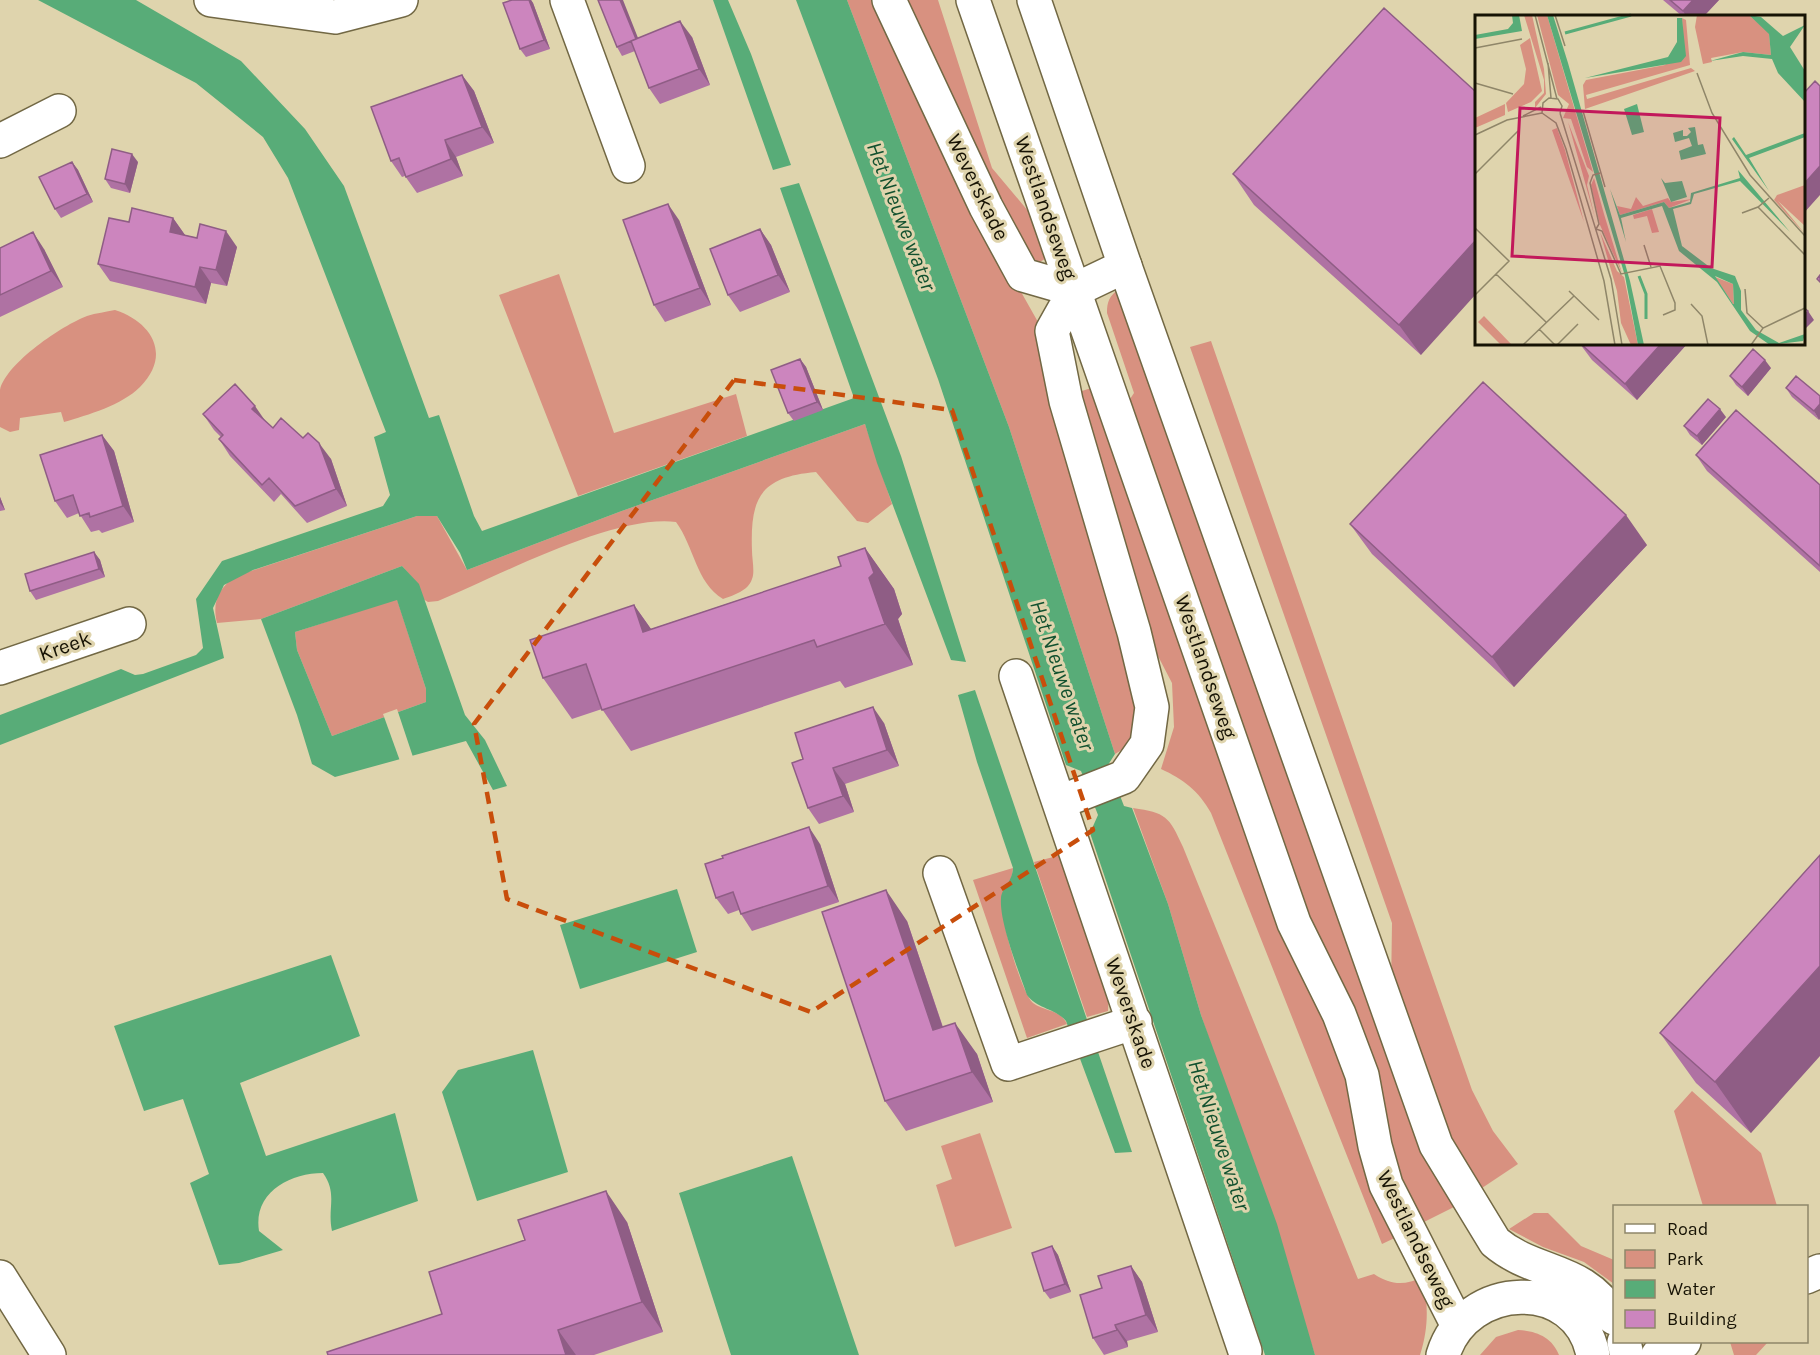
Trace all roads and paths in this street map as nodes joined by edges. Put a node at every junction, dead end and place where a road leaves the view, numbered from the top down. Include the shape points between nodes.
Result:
1 (211, 0) edge
2 (401, 0) edge
3 (567, 0) edge
4 (889, 0) edge
5 (973, 0) edge
6 (1035, 0) edge
7 (59, 111) dead end
8 (0, 141) edge
9 (628, 166) dead end
10 (1125, 266) junction
11 (1075, 290) junction
12 (129, 624) dead end
13 (0, 668) edge
14 (1016, 676) dead end
15 (1075, 796) junction
16 (940, 873) dead end
17 (1135, 1022) junction
18 (0, 1277) edge
19 (1613, 1318) edge
20 (1613, 1320) edge
21 (1457, 1324) junction
22 (1587, 1342) edge
23 (1680, 1343) edge
24 (1245, 1351) dead end
25 (49, 1355) edge
26 (1443, 1355) edge
27 (1658, 1355) edge

1 - 2 main road via 335,17
3 - 9 main road
4 - 11 main road, Weverskade via 986,207 1023,275
5 - 11 main road, Westlandseweg
6 - 10 main road
7 - 8 main road
10 - 11 main road
10 - 19 main road via 1436,1145 1485,1230 1507,1252 1528,1263 1562,1272 1588,1287
11 - 15 main road via 1052,331 1066,401 1152,707 1146,744 1124,777
11 - 21 main road, Westlandseweg via 1294,923 1339,1014 1362,1075 1386,1185
12 - 13 main road, Kreek
14 - 15 main road, Weverskade
15 - 17 main road, Weverskade
16 - 17 main road via 1008,1064
17 - 24 main road, Weverskade
18 - 25 main road
20 - 22 main road
21 - 22 main road via 1491,1302 1537,1299 1571,1316
21 - 26 main road
23 - 27 main road

